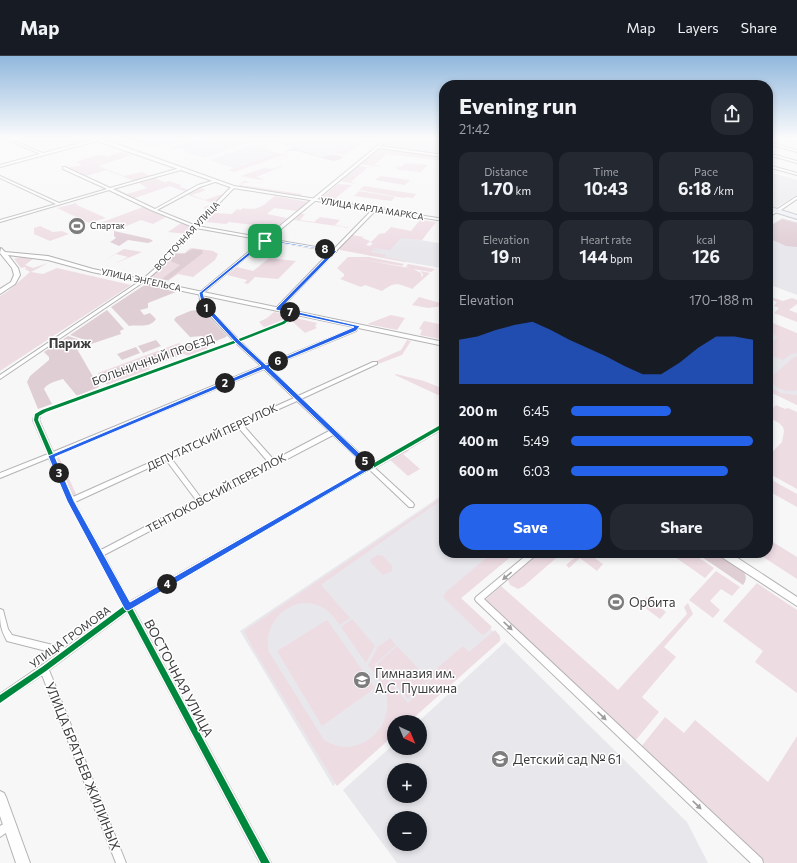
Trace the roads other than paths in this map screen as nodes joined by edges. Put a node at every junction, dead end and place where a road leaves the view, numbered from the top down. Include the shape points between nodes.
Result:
1 (80, 176) edge
2 (156, 176) edge
3 (199, 176) edge
4 (344, 176) edge
5 (0, 177) edge
6 (214, 181) junction
7 (233, 187) junction
8 (109, 189) junction
9 (797, 198) edge
10 (314, 200) junction
11 (59, 204) junction
12 (375, 209) junction
13 (154, 210) junction
14 (773, 210) edge
15 (776, 211) junction
16 (773, 213) edge
17 (797, 217) edge
18 (439, 219) edge
19 (0, 221) edge
20 (195, 226) junction
21 (267, 240) junction
22 (1, 251) edge
23 (335, 251) junction
24 (144, 280) junction
25 (0, 292) edge
26 (201, 293) junction
27 (277, 309) junction
28 (297, 313) junction
29 (357, 326) junction
30 (237, 341) junction
31 (439, 343) edge
32 (375, 363) dead end
33 (265, 367) junction
34 (0, 377) edge
35 (298, 398) junction
36 (38, 415) joint
37 (239, 425) junction
38 (439, 428) edge
39 (333, 432) junction
40 (51, 456) junction
41 (168, 458) junction
42 (273, 463) junction
43 (370, 467) junction
44 (0, 476) edge
45 (71, 501) junction
46 (200, 501) junction
47 (411, 505) dead end
48 (99, 554) junction
49 (528, 558) edge
50 (731, 558) edge
51 (797, 602) edge
52 (128, 607) junction
53 (0, 612) edge
54 (65, 652) junction
55 (44, 669) junction
56 (0, 699) edge
57 (0, 797) edge
58 (5, 829) edge
59 (23, 863) edge
60 (121, 863) edge
61 (266, 863) edge
62 (758, 863) edge

1 - 8 street
2 - 8 street
3 - 6 street, УЛИЦА КАРЛА МАРКСА
4 - 10 street
5 - 11 street
6 - 7 street, УЛИЦА КАРЛА МАРКСА
6 - 13 street
7 - 10 street, УЛИЦА КАРЛА МАРКСА
7 - 20 street, ВОСТОЧНАЯ УЛИЦА
8 - 11 street
8 - 13 street
9 - 15 street
10 - 12 street, УЛИЦА КАРЛА МАРКСА
10 - 21 street
11 - 19 street
12 - 18 street, УЛИЦА КАРЛА МАРКСА
12 - 23 street
13 - 20 street
14 - 15 main road
15 - 16 street
15 - 17 main road
20 - 21 street
20 - 24 street, ВОСТОЧНАЯ УЛИЦА via 162,264
21 - 23 street
21 - 26 street
22 - 24 street, УЛИЦА ЭНГЕЛЬСА via 48,258
22 - 25 street via 15,268 17,275 13,283
23 - 27 street
24 - 26 street, УЛИЦА ЭНГЕЛЬСА
24 - 34 street, ВОСТОЧНАЯ УЛИЦА
26 - 27 street, УЛИЦА ЭНГЕЛЬСА
26 - 30 street via 203,305
27 - 28 street, УЛИЦА ЭНГЕЛЬСА
28 - 29 street, УЛИЦА ЭНГЕЛЬСА
28 - 30 street, БОЛЬНИЧНЫЙ ПРОЕЗД via 284,322
29 - 31 street, УЛИЦА ЭНГЕЛЬСА
29 - 33 street via 354,330
30 - 33 street
30 - 36 street, БОЛЬНИЧНЫЙ ПРОЕЗД
32 - 35 street, ДЕПУТАТСКИЙ ПЕРЕУЛОК
33 - 35 street
33 - 40 street
35 - 37 street, ДЕПУТАТСКИЙ ПЕРЕУЛОК
35 - 39 street
36 - 40 street, ВОСТОЧНАЯ УЛИЦА via 36,420
37 - 41 street, ДЕПУТАТСКИЙ ПЕРЕУЛОК
37 - 42 street
38 - 43 street, УЛИЦА ГРОМОВА
39 - 42 street, ТЕНТЮКОВСКИЙ ПЕРЕУЛОК
39 - 43 street
40 - 44 street
40 - 45 street, ВОСТОЧНАЯ УЛИЦА
41 - 45 street, ДЕПУТАТСКИЙ ПЕРЕУЛОК
41 - 46 street
42 - 46 street, ТЕНТЮКОВСКИЙ ПЕРЕУЛОК
43 - 47 street
43 - 52 street, УЛИЦА ГРОМОВА
45 - 48 street, ВОСТОЧНАЯ УЛИЦА
46 - 48 street, ТЕНТЮКОВСКИЙ ПЕРЕУЛОК
48 - 52 street, ВОСТОЧНАЯ УЛИЦА
49 -> 62 street via 479,600
50 - 51 street
52 - 54 street, УЛИЦА ГРОМОВА
52 - 61 street, ВОСТОЧНАЯ УЛИЦА
53 - 54 street via 4,630 10,638
54 - 55 street, УЛИЦА ГРОМОВА
55 - 56 street, УЛИЦА ГРОМОВА
55 - 60 street, УЛИЦА БРАТЬЕВ ЖИЛИНЫХ
57 - 58 street
58 - 59 street

